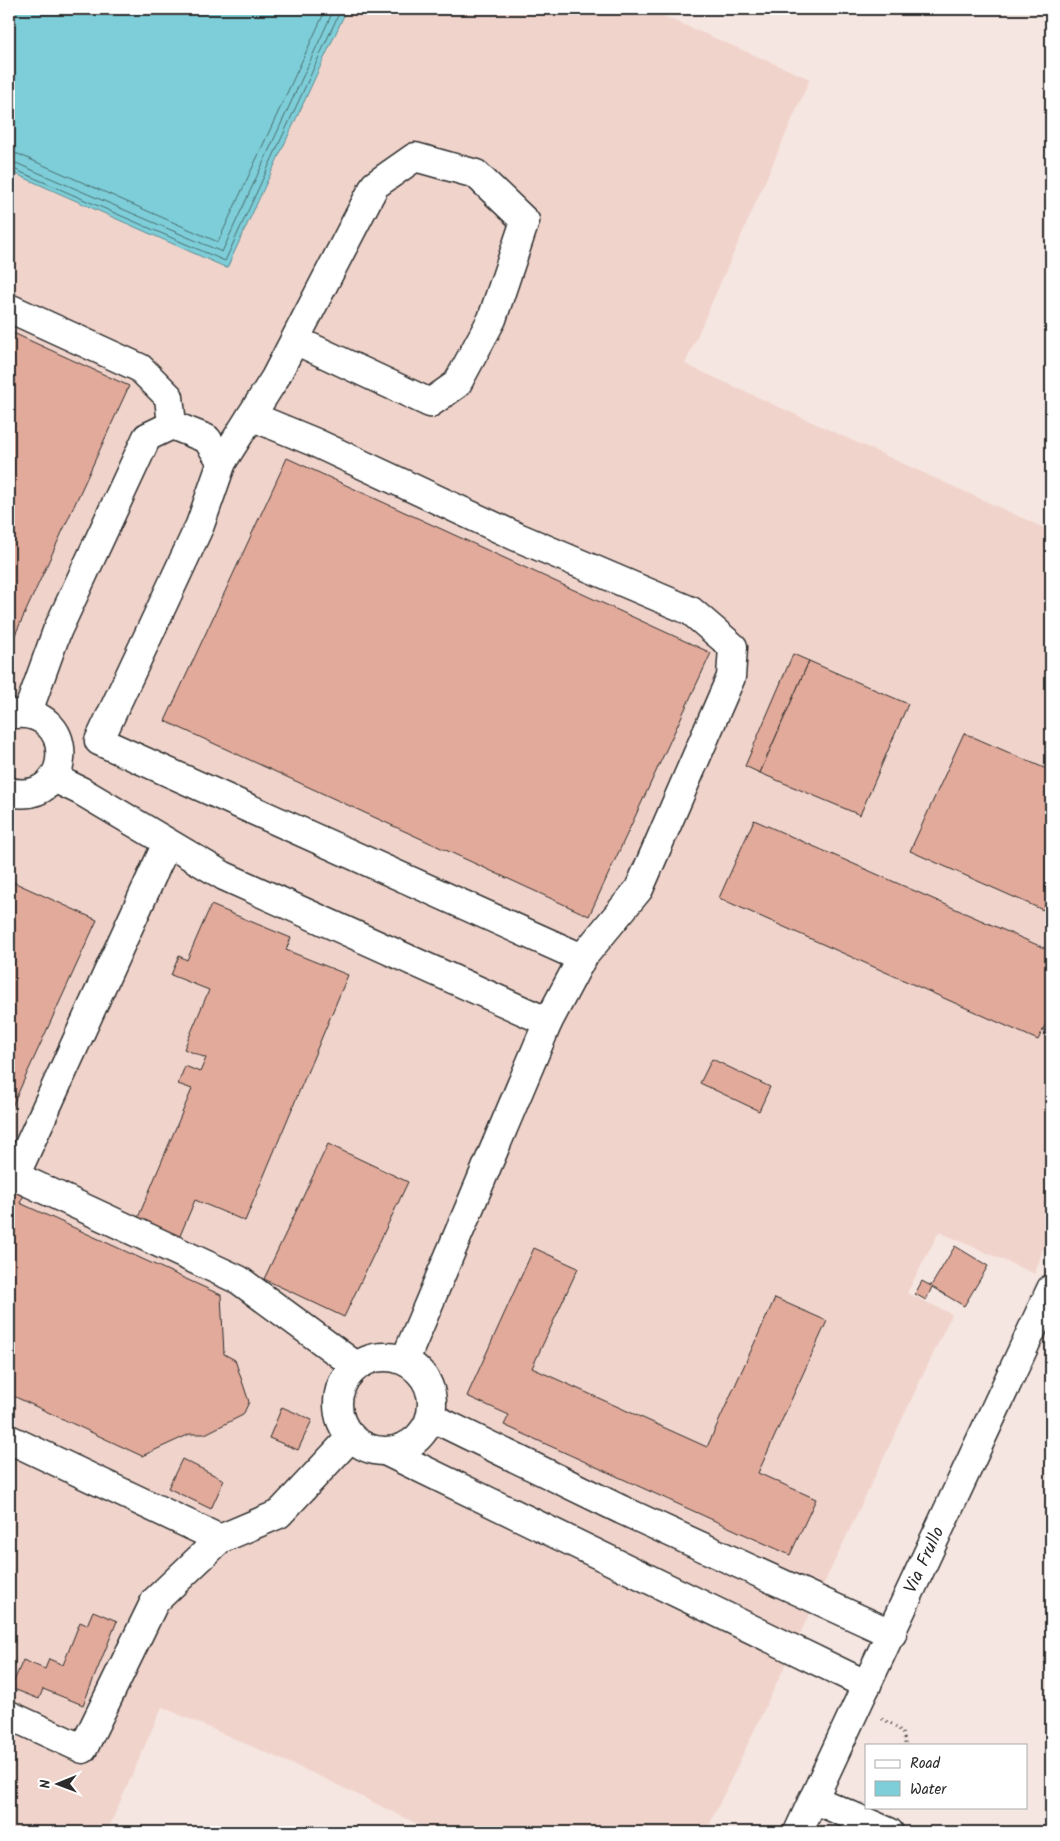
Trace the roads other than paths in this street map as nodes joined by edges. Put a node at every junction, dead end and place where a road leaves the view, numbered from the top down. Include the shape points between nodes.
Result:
1 (9, 308) edge
2 (295, 340) junction
3 (251, 416) junction
4 (172, 425) junction
5 (222, 462) junction
6 (20, 715) edge
7 (58, 738) junction
8 (99, 741) junction
9 (54, 778) junction
10 (9, 792) edge
11 (167, 842) junction
12 (582, 958) junction
13 (548, 1022) junction
14 (1051, 1289) edge
15 (404, 1360) junction
16 (356, 1366) junction
17 (431, 1417) junction
18 (351, 1437) junction
19 (9, 1439) edge
20 (387, 1452) junction
21 (220, 1539) junction
22 (892, 1634) junction
23 (862, 1696) junction
24 (9, 1716) edge
25 (813, 1799) junction
26 (798, 1832) edge
27 (889, 1832) edge

1 - 4 street via 140,368 169,397
2 - 2 street via 375,185 415,157 476,174 525,221 492,319 457,384 430,403
2 - 3 street
3 - 5 street
3 - 12 street via 515,536 691,611 733,647 731,676 639,889
4 - 5 street via 207,438
4 - 6 street via 146,437 57,631 30,706
5 - 8 street via 200,525
6 - 7 street via 51,726
7 - 8 street
7 - 9 street via 62,756
8 - 12 street
9 - 10 street via 36,791
9 - 11 street
11 - 13 street via 224,876
11 - 16 street via 15,1176 239,1280
12 - 13 street
13 - 15 street
14 - 22 street, Via Frullo
15 - 16 street via 375,1357
15 - 17 street via 420,1371 429,1385 433,1401
16 - 18 street via 345,1378 337,1410
17 - 20 street via 424,1433 411,1445
17 - 22 street via 622,1510
18 - 20 street via 364,1448
18 - 21 street via 280,1514
19 - 21 street
20 - 23 street
21 - 24 street via 155,1601 83,1749
22 - 23 street, Via Frullo
23 - 25 street, Via Frullo
25 - 26 street, Via Frullo
25 - 27 street

